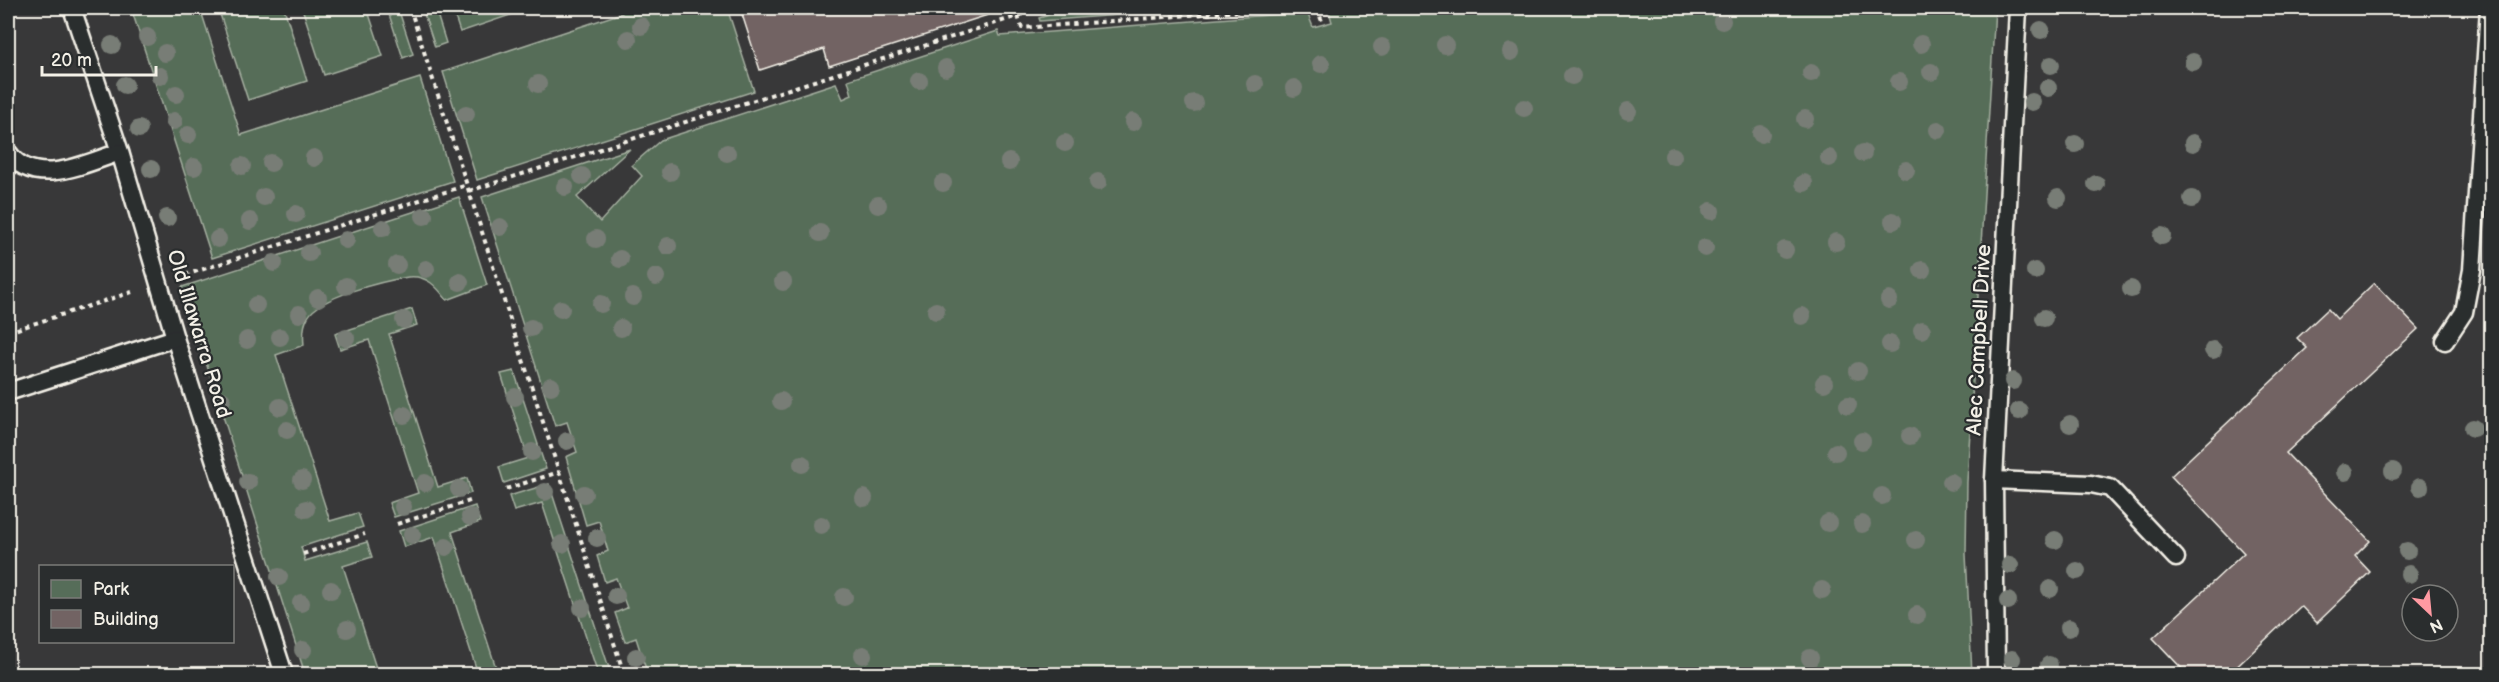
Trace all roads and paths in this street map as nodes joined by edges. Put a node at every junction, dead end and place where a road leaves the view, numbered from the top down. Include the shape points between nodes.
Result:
1 (72, 8) edge
2 (410, 8) edge
3 (1043, 8) edge
4 (1281, 8) edge
5 (1317, 8) edge
6 (2018, 8) edge
7 (2489, 8) edge
8 (1018, 16) junction
9 (1323, 24) dead end
10 (8, 152) edge
11 (120, 152) junction
12 (467, 185) junction
13 (469, 191) junction
14 (159, 284) junction
15 (8, 332) edge
16 (175, 338) junction
17 (2445, 340) dead end
18 (8, 392) edge
19 (559, 472) junction
20 (1995, 480) junction
21 (506, 489) dead end
22 (473, 500) dead end
23 (397, 524) dead end
24 (365, 534) dead end
25 (303, 554) dead end
26 (2176, 558) dead end
27 (284, 675) edge
28 (624, 675) edge
29 (1996, 675) edge

1 - 11 lane, Old Illawarra Road
2 - 12 path
3 - 8 path
4 - 8 path via 1022,28
5 - 9 path
6 - 20 lane, Alec Campbell Drive
7 - 17 lane via 2472,270 2464,312
8 - 13 path
10 - 11 lane via 29,170 56,172
11 - 14 lane, Old Illawarra Road
12 - 13 path
12 - 14 path
13 - 19 path
14 - 15 path
14 - 16 lane, Old Illawarra Road
16 - 18 lane
16 - 27 lane, Old Illawarra Road
19 - 21 path
19 - 28 path
20 - 26 lane via 2110,488
20 - 29 lane, Alec Campbell Drive
22 - 23 path
24 - 25 path

